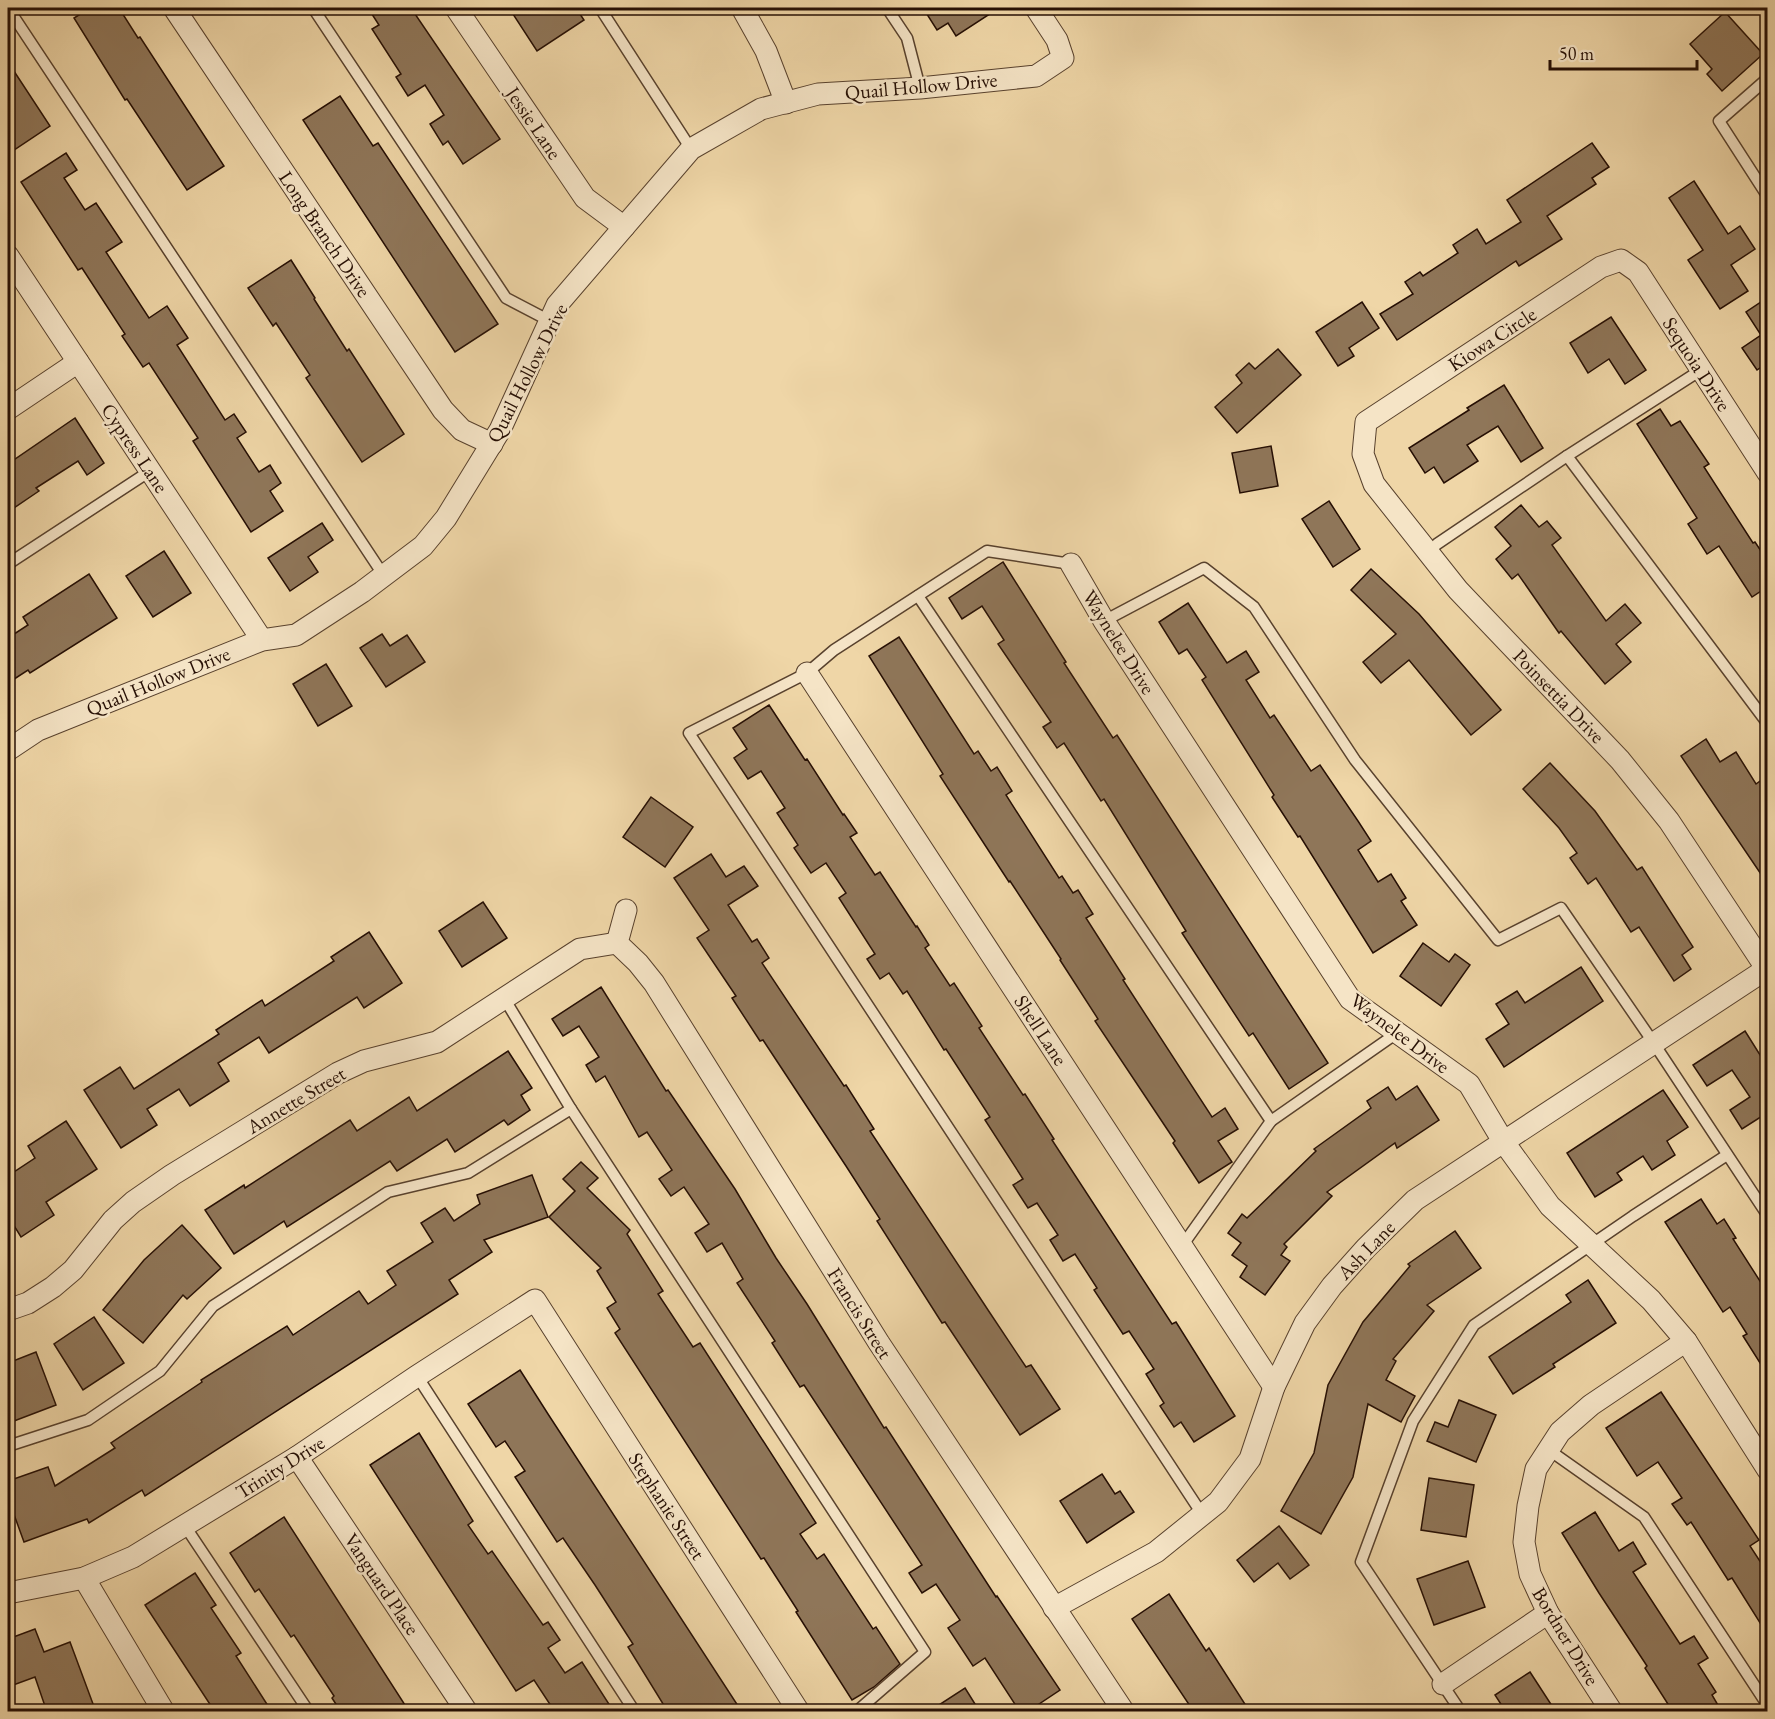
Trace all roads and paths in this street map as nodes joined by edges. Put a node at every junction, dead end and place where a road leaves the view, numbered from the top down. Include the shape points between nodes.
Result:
1 (8, 8) edge
2 (174, 8) edge
3 (313, 8) edge
4 (456, 8) edge
5 (600, 8) edge
6 (742, 8) edge
7 (887, 8) edge
8 (1036, 8) edge
9 (1767, 78) edge
10 (920, 88) junction
11 (786, 103) junction
12 (691, 149) junction
13 (1767, 197) edge
14 (624, 227) junction
15 (8, 256) edge
16 (1621, 260) joint
17 (550, 321) junction
18 (78, 362) junction
19 (1701, 370) junction
20 (8, 409) edge
21 (1366, 422) joint
22 (492, 444) junction
23 (1567, 456) junction
24 (150, 471) junction
25 (1767, 473) edge
26 (1428, 553) junction
27 (8, 564) edge
28 (1071, 564) joint
29 (384, 576) junction
30 (918, 596) junction
31 (1104, 621) junction
32 (262, 640) junction
33 (807, 674) junction
34 (1767, 724) edge
35 (8, 750) edge
36 (626, 910) dead end
37 (617, 943) junction
38 (1767, 969) edge
39 (504, 998) junction
40 (1397, 1033) junction
41 (1653, 1042) junction
42 (571, 1109) junction
43 (1271, 1121) junction
44 (1503, 1141) junction
45 (1727, 1155) junction
46 (1767, 1216) edge
47 (1592, 1244) junction
48 (1182, 1246) junction
49 (535, 1300) joint
50 (8, 1310) edge
51 (1686, 1341) junction
52 (417, 1376) junction
53 (1274, 1387) junction
54 (8, 1446) edge
55 (1549, 1449) junction
56 (297, 1458) junction
57 (1767, 1470) edge
58 (1202, 1514) junction
59 (185, 1526) junction
60 (84, 1578) junction
61 (8, 1593) edge
62 (1054, 1608) junction
63 (1548, 1613) junction
64 (1443, 1684) junction
65 (1767, 1706) edge
66 (1124, 1711) edge
67 (164, 1712) edge
68 (309, 1712) edge
69 (467, 1712) edge
70 (635, 1712) edge
71 (799, 1712) edge
72 (856, 1712) edge
73 (1461, 1712) edge
74 (1612, 1712) edge

1 - 29 lane
2 - 22 street, Long Branch Drive via 443,410 462,430
3 - 17 lane via 506,298
4 - 14 street, Jessie Lane via 585,198
5 - 12 lane
6 - 11 street via 766,51
7 - 10 lane via 907,38
8 - 10 street, Quail Hollow Drive via 1057,40 1063,58 1036,76
9 - 13 lane via 1719,121
10 - 11 street, Quail Hollow Drive via 818,94
11 - 12 street, Quail Hollow Drive via 761,109
12 - 14 street, Quail Hollow Drive
14 - 17 street, Quail Hollow Drive via 557,305
15 - 18 street, Cypress Lane
16 - 19 street, Sequoia Drive via 1638,273
16 - 21 street, Kiowa Circle via 1601,267
17 - 22 street, Quail Hollow Drive
18 - 20 street
18 - 24 street, Cypress Lane
19 - 23 lane
19 - 25 street, Sequoia Drive
21 - 26 street, Poinsettia Drive via 1363,454 1374,484
22 - 29 street, Quail Hollow Drive via 435,532
23 - 26 lane
23 - 34 lane
24 - 27 lane
24 - 32 street, Cypress Lane
26 - 38 street, Poinsettia Drive via 1458,590 1620,760 1669,821
28 - 30 lane via 987,551
28 - 31 street, Waynelee Drive
29 - 32 street, Quail Hollow Drive via 296,635
30 - 33 lane via 834,650
30 - 43 lane
31 - 40 street, Waynelee Drive via 1350,999
31 - 41 lane via 1204,568 1212,574 1254,607 1354,760 1498,940 1561,908
32 - 35 street, Quail Hollow Drive via 38,730
33 - 48 street, Shell Lane
33 - 58 lane via 689,733
36 - 37 street
37 - 39 street, Annette Street via 580,949
37 - 62 street, Francis Street via 654,983 879,1343
38 - 41 street, Ash Lane
39 - 42 lane
39 - 50 street, Annette Street via 437,1042 364,1061 338,1073 172,1174 113,1220 73,1270 53,1287
40 - 43 lane
40 - 44 street, Waynelee Drive via 1469,1084
41 - 44 street, Ash Lane
41 - 45 lane
42 - 54 lane via 468,1173 388,1192 213,1306 160,1371 88,1420
42 - 72 lane via 925,1652
43 - 48 lane
44 - 47 street, Waynelee Drive via 1550,1206
44 - 53 street, Ash Lane via 1415,1200 1366,1248 1305,1323
45 - 46 lane
45 - 47 lane
47 - 51 street, Waynelee Drive via 1651,1300
47 - 64 lane via 1474,1325 1413,1420 1361,1562
48 - 53 street, Shell Lane
49 - 52 street, Trinity Drive
49 - 71 street, Stephanie Street
51 - 55 street, Bordner Drive via 1591,1405 1560,1432
51 - 57 street, Waynelee Drive
52 - 56 street, Trinity Drive
52 - 70 lane
53 - 58 street, Ash Lane via 1250,1459 1218,1502
55 - 63 street, Bordner Drive via 1536,1469 1524,1542 1530,1574
55 - 65 lane via 1644,1517
56 - 59 street, Trinity Drive
56 - 69 street, Vanguard Place
58 - 62 street, Ash Lane via 1156,1552
59 - 60 street, Trinity Drive via 133,1557
59 - 68 lane
60 - 61 street, Trinity Drive
60 - 67 street
62 - 66 street, Francis Street
63 - 64 street
63 - 74 street, Bordner Drive
64 - 73 lane

